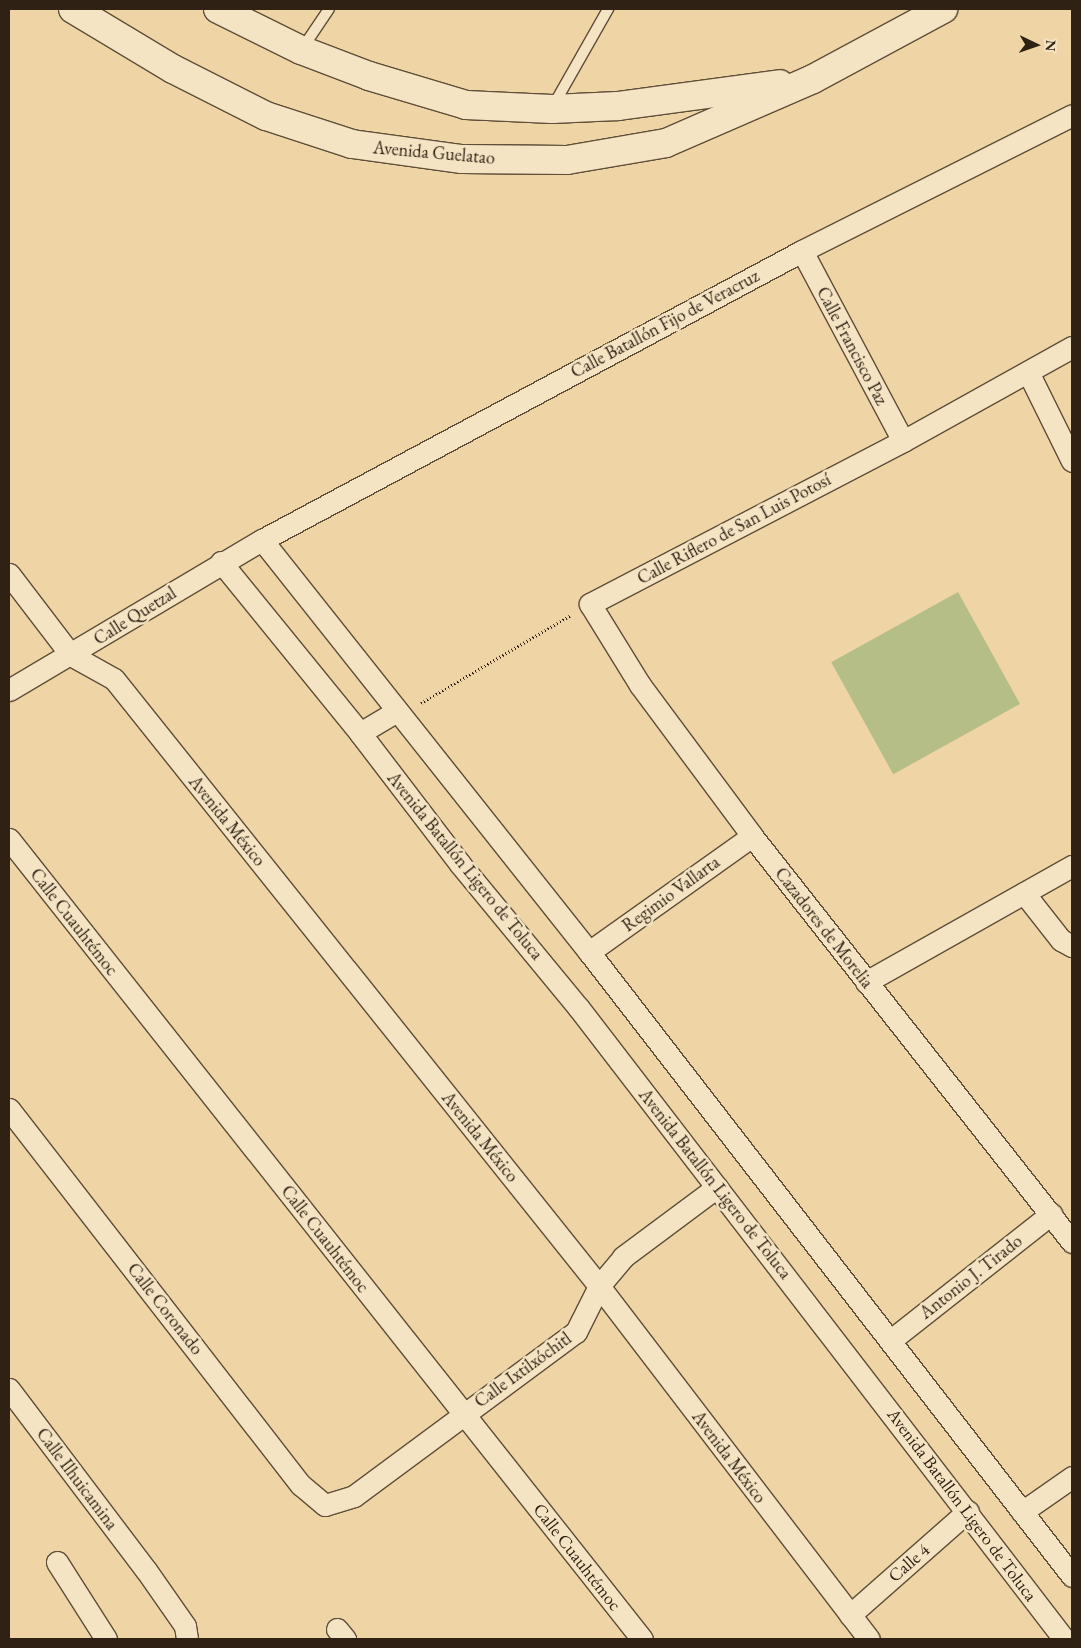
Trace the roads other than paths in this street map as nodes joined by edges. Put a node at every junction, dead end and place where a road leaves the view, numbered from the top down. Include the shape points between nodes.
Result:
1 (72, 9) edge
2 (218, 9) edge
3 (329, 9) edge
4 (608, 9) edge
5 (943, 9) edge
6 (301, 50) junction
7 (813, 79) junction
8 (552, 109) junction
9 (1072, 115) edge
10 (802, 251) junction
11 (1072, 347) edge
12 (1028, 372) junction
13 (903, 441) junction
14 (1072, 461) edge
15 (262, 540) junction
16 (221, 562) junction
17 (9, 574) edge
18 (590, 604) joint
19 (72, 655) junction
20 (9, 690) edge
21 (397, 711) junction
22 (360, 733) junction
23 (752, 836) junction
24 (9, 839) edge
25 (1072, 866) edge
26 (1024, 893) junction
27 (1072, 946) edge
28 (589, 952) junction
29 (866, 982) junction
30 (9, 1109) edge
31 (717, 1187) junction
32 (1051, 1214) junction
33 (1072, 1242) edge
34 (599, 1286) junction
35 (891, 1340) junction
36 (9, 1389) edge
37 (464, 1414) junction
38 (1072, 1477) edge
39 (325, 1505) joint
40 (968, 1511) junction
41 (1022, 1512) junction
42 (57, 1562) dead end
43 (1072, 1576) edge
44 (850, 1615) junction
45 (106, 1639) edge
46 (187, 1639) edge
47 (642, 1639) edge
48 (869, 1639) edge
49 (1064, 1639) edge

1 - 7 main road, Avenida Guelatao via 173,69 266,116 352,144 462,159 567,160 666,143
2 - 6 main road, Avenida Guelatao
3 - 6 lane
4 - 8 lane
5 - 7 main road, Avenida Guelatao
6 - 8 main road, Avenida Guelatao via 369,76 466,105
7 - 8 main road, Avenida Guelatao via 618,106
9 - 10 street, Calle Batallón Fijo de Veracruz
10 - 13 street, Calle Francisco Paz
10 - 15 street, Calle Batallón Fijo de Veracruz
11 - 12 street, Calle Riflero de San Luis Potosí
12 - 13 street, Calle Riflero de San Luis Potosí
12 - 14 street
13 - 18 street, Calle Riflero de San Luis Potosí
15 - 16 street, Calle Quetzal
15 - 21 street
16 - 19 street, Calle Quetzal
16 - 22 street, Avenida Batallón Ligero de Toluca
17 - 19 street
18 - 23 street, Cazadores de Morelia via 640,685
19 - 20 street, Calle Quetzal
19 - 34 street, Avenida México via 114,680
21 - 22 street
21 - 28 street
22 - 31 street, Avenida Batallón Ligero de Toluca
23 - 28 street, Regimio Vallarta
23 - 29 street, Cazadores de Morelia
24 - 37 street, Calle Cuauhtémoc
25 - 26 street
26 - 27 street via 1061,940
26 - 29 street
28 - 35 street
29 - 32 street, Cazadores de Morelia
30 - 39 street, Calle Coronado via 301,1485
31 - 34 street, Calle Ixtilxóchitl via 623,1257
31 - 40 street, Avenida Batallón Ligero de Toluca
32 - 33 street, Cazadores de Morelia
32 - 35 street, Antonio J. Tirado
34 - 37 street, Calle Ixtilxóchitl via 576,1332
34 - 44 street, Avenida México
35 - 41 street
36 - 46 street, Calle Ilhuicamina via 146,1570 185,1626
37 - 39 street, Calle Ixtilxóchitl via 354,1496
37 - 47 street, Calle Cuauhtémoc
38 - 41 street
40 - 44 street, Calle 4
40 - 49 street, Avenida Batallón Ligero de Toluca
41 - 43 street
42 - 45 street
44 - 48 street, Avenida México

